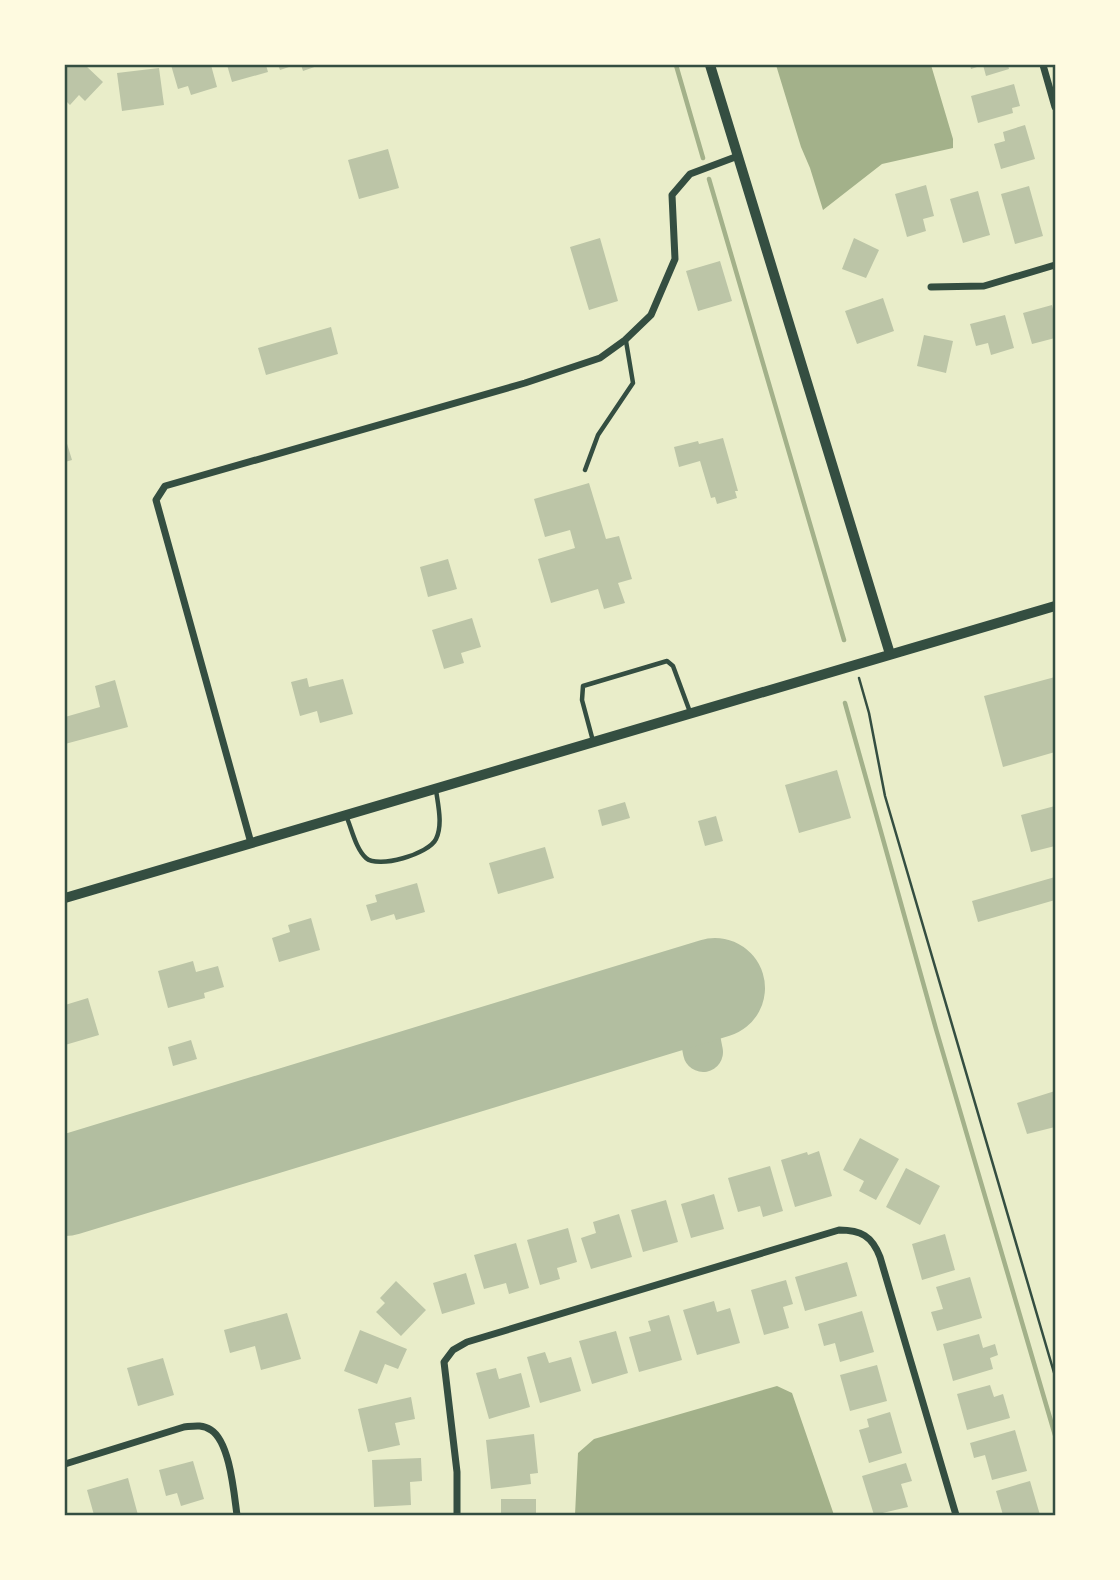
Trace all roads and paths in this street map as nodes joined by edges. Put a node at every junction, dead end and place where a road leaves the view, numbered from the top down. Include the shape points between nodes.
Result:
1 (710, 65) edge
2 (1043, 65) edge
3 (1055, 107) edge
4 (738, 156) junction
5 (1055, 265) edge
6 (931, 286) dead end
7 (625, 340) junction
8 (585, 470) dead end
9 (1055, 606) edge
10 (890, 654) junction
11 (855, 665) junction
12 (690, 713) junction
13 (593, 742) junction
14 (435, 789) junction
15 (346, 815) junction
16 (251, 843) junction
17 (65, 898) edge
18 (1055, 1376) edge
19 (65, 1464) edge
20 (237, 1515) edge
21 (457, 1515) edge
22 (956, 1515) edge

1 - 4 street
2 - 3 street
4 - 7 street via 690,174 672,195 675,259 650,315
4 - 10 street
5 - 6 street via 984,286
7 - 8 lane via 633,383 598,435
7 - 16 street via 600,358 525,383 165,486 156,500
9 - 10 street
10 - 11 street
11 - 12 street
11 - 18 path via 885,796
12 - 13 street
12 - 13 lane via 667,661 583,686
13 - 14 street
14 - 15 street
14 - 15 lane via 439,812 436,841 393,861 377,863 361,853
15 - 16 street
16 - 17 street
19 - 20 street via 199,1425 219,1437 224,1448
21 - 22 street via 457,1472 444,1362 453,1350 839,1230 865,1234 876,1244

